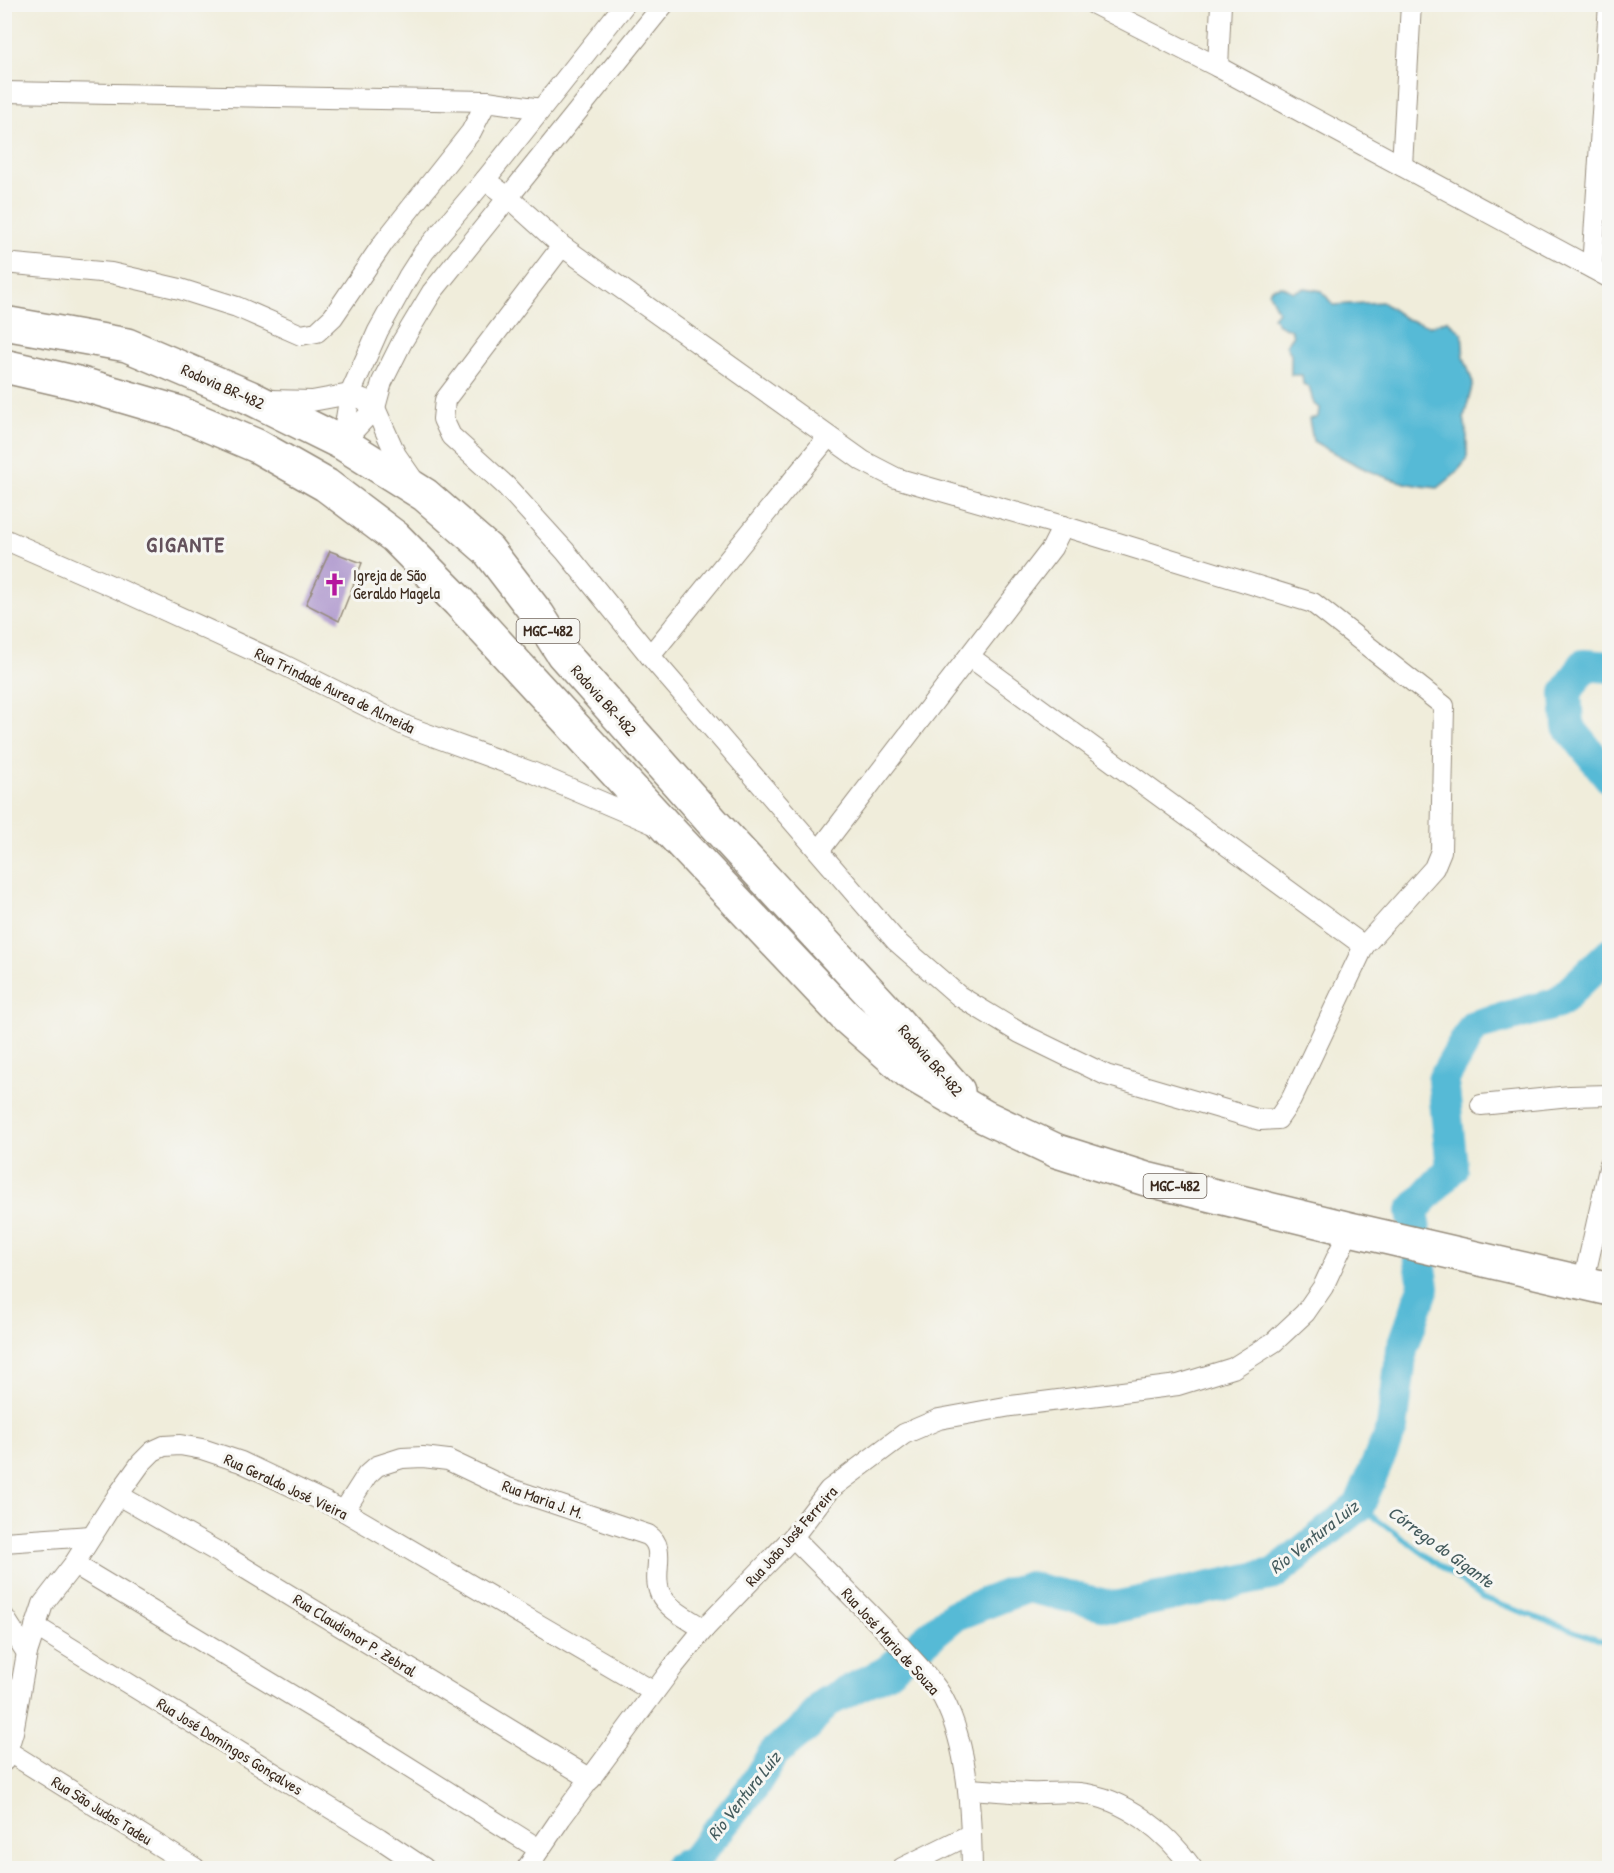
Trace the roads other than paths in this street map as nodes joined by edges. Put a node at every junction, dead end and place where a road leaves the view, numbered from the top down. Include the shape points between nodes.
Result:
1 (625, 4) edge
2 (664, 4) edge
3 (1094, 4) edge
4 (1221, 4) edge
5 (1411, 4) edge
6 (1609, 4) edge
7 (1218, 68) junction
8 (4, 92) edge
9 (487, 100) junction
10 (541, 109) junction
11 (1402, 166) junction
12 (485, 180) junction
13 (509, 198) junction
14 (562, 246) junction
15 (4, 263) edge
16 (1592, 268) junction
17 (408, 276) junction
18 (1610, 278) edge
19 (432, 292) junction
20 (4, 323) edge
21 (4, 366) edge
22 (350, 394) junction
23 (249, 397) junction
24 (375, 408) junction
25 (828, 437) junction
26 (342, 443) junction
27 (326, 484) junction
28 (425, 495) junction
29 (1063, 526) junction
30 (4, 539) edge
31 (650, 656) junction
32 (970, 657) junction
33 (670, 831) junction
34 (819, 851) junction
35 (1364, 946) junction
36 (1610, 1095) edge
37 (1480, 1105) dead end
38 (975, 1110) junction
39 (1610, 1164) edge
40 (1350, 1229) junction
41 (1596, 1286) edge
42 (118, 1495) junction
43 (344, 1511) junction
44 (92, 1536) junction
45 (793, 1537) junction
46 (4, 1542) edge
47 (74, 1564) junction
48 (4, 1617) edge
49 (35, 1626) junction
50 (704, 1629) junction
51 (27, 1653) junction
52 (654, 1692) junction
53 (7, 1757) edge
54 (591, 1779) junction
55 (968, 1789) junction
56 (971, 1834) junction
57 (539, 1849) junction
58 (195, 1869) edge
59 (424, 1869) edge
60 (527, 1869) edge
61 (902, 1869) edge
62 (972, 1869) edge
63 (1192, 1869) edge

1 - 10 street
2 - 13 street
3 - 7 street
4 - 7 street
5 - 11 street
6 - 16 street
7 - 11 street
8 - 9 street
9 - 10 street
9 - 15 street via 471,132 384,242 333,317 317,332 301,334 180,289 111,273
10 - 12 street
11 - 16 street
12 - 13 street
12 - 17 street
13 - 14 street
13 - 19 street
14 - 25 street
14 - 31 street via 446,400 443,419 451,436 506,486 565,551
16 - 18 street
17 - 19 street
17 - 22 street
19 - 24 street via 382,382
20 - 23 highway, Rodovia BR-482 / MGC-482 via 127,345
21 - 27 highway, Rodovia BR-482 / MGC-482 via 177,412 257,446
22 - 23 street via 301,401
22 - 24 street
22 - 26 street
23 - 26 highway, Rodovia BR-482 / MGC-482
24 - 26 street
24 - 28 street via 396,455
25 - 29 street via 896,478
25 - 31 street
26 - 27 highway via 329,466
26 - 28 highway, Rodovia BR-482 / MGC-482
27 - 33 highway, Rodovia BR-482 / MGC-482 via 395,537
28 - 38 highway, Rodovia BR-482 / MGC-482 via 488,550 563,654
29 - 32 street via 1052,548
29 - 35 street via 1313,603 1444,706 1441,850 1434,868
30 - 33 street, Rua Trindade Aurea de Almeida via 280,663 408,727 534,773
31 - 34 street
32 - 34 street
32 - 35 street
33 - 38 highway, Rodovia BR-482 / MGC-482 via 846,1017 910,1073
34 - 35 street via 896,941 959,996 1020,1033 1106,1075 1260,1120 1278,1119 1291,1100
36 - 37 street
38 - 40 highway, Rodovia BR-482 / MGC-482 via 1057,1151 1146,1179
39 - 41 street
40 - 41 highway, Rodovia BR-482 / MGC-482
40 - 45 street, Rua João José Ferreira via 1323,1287 1305,1313 1274,1342 1233,1368 1178,1385 939,1419 904,1434 829,1490
42 - 43 street, Rua Geraldo José Vieira via 153,1451 180,1445 241,1462
42 - 44 street, Rua Geraldo José Vieira
42 - 54 street, Rua Claudionor P. Zebral via 281,1589
43 - 50 street, Rua Maria J. M. via 367,1475 387,1461 423,1457 448,1460 505,1487 656,1540 661,1594 682,1615
43 - 52 street, Rua Geraldo José Vieira
44 - 46 street
44 - 47 street, Rua Geraldo José Vieira
45 - 50 street, Rua João José Ferreira
45 - 55 street, Rua José Maria de Souza via 888,1633 942,1697 954,1726
47 - 49 street, Rua Geraldo José Vieira via 43,1604
47 - 57 street
48 - 51 street
49 - 51 street, Rua Geraldo José Vieira
49 - 59 street, Rua José Domingos Gonçalves
50 - 52 street, Rua João José Ferreira
51 - 53 street, Rua Geraldo José Vieira
52 - 54 street, Rua João José Ferreira
53 - 58 street, Rua São Judas Tadeu
54 - 57 street, Rua João José Ferreira
55 - 56 street, Rua José Maria de Souza
55 - 63 street via 1080,1793 1119,1804 1160,1831
56 - 61 street
56 - 62 street, Rua José Maria de Souza
57 - 60 street, Rua João José Ferreira

